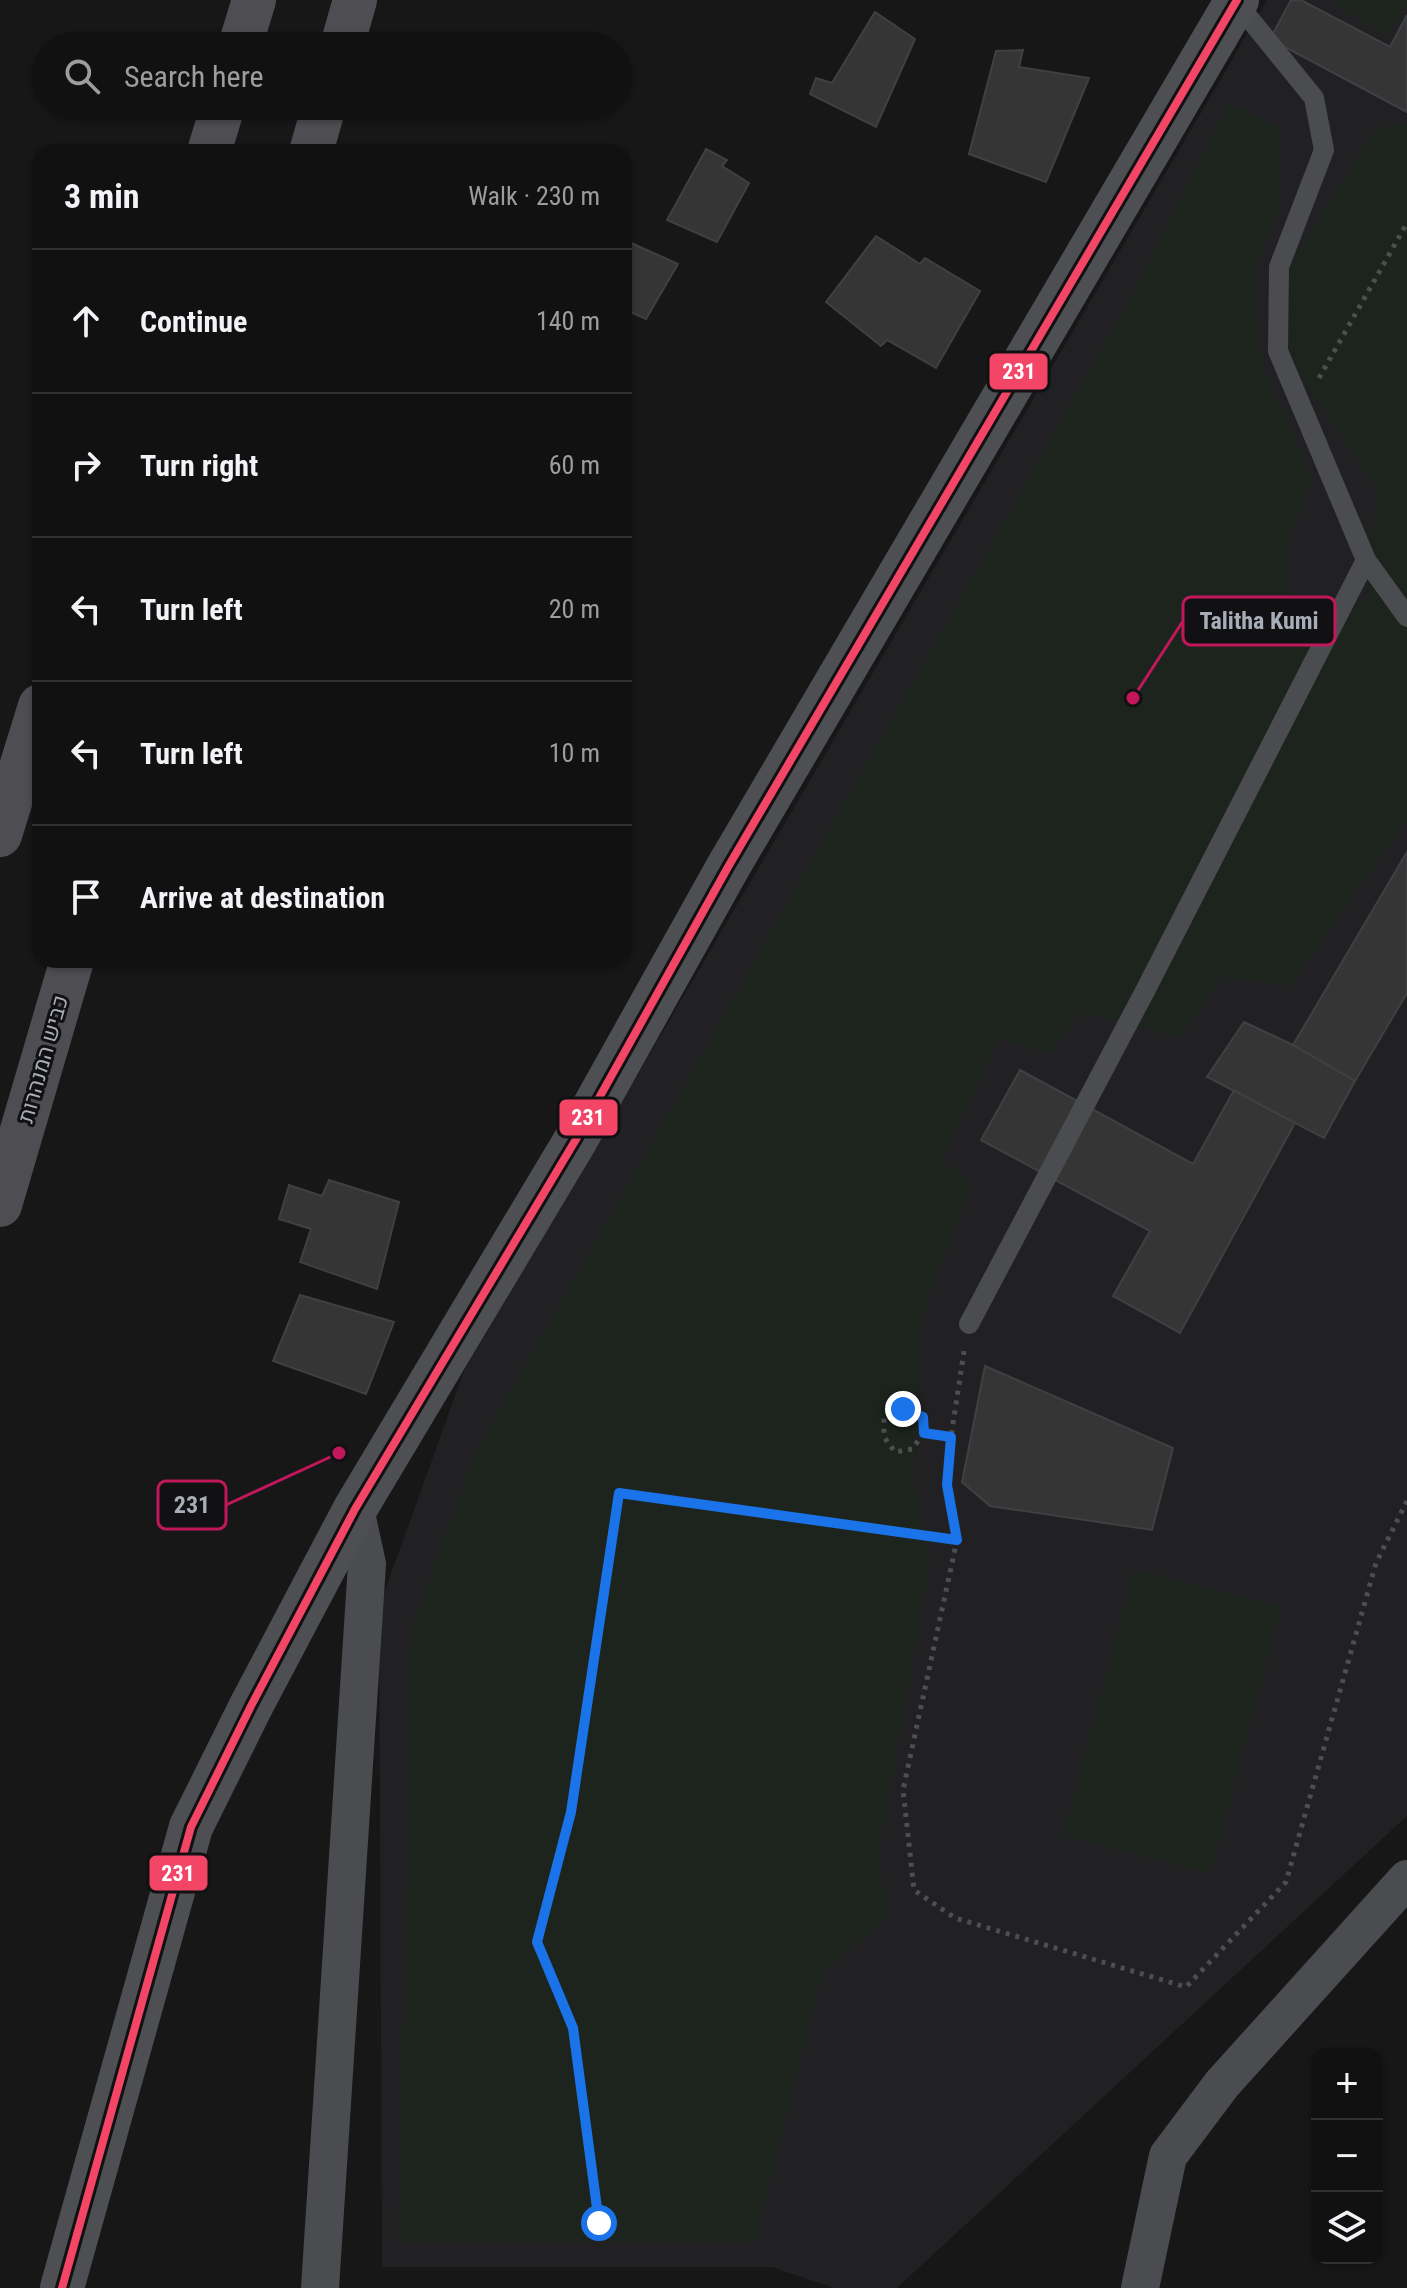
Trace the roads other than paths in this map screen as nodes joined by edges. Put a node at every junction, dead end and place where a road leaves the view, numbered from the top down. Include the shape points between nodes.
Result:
1 (254, 0) edge
2 (355, 0) edge
3 (1236, 1) edge
4 (244, 32) edge
5 (346, 32) edge
6 (219, 120) edge
7 (320, 120) edge
8 (211, 144) edge
9 (313, 144) edge
10 (1366, 560) junction
11 (1407, 617) edge
12 (32, 732) edge
13 (0, 835) edge
14 (70, 968) edge
15 (0, 1205) edge
16 (969, 1324) road end
17 (355, 1509) junction
18 (1407, 1879) edge
19 (62, 2288) edge
20 (320, 2288) edge
21 (1140, 2288) edge

1 - 4 highway
2 - 5 highway
3 - 10 lane via 1314,98 1324,150 1279,267 1278,351
3 - 17 main road via 728,867 575,1141
6 - 8 highway
7 - 9 highway
10 - 11 lane
10 - 16 lane
12 - 13 highway
14 - 15 highway, כביש המנהרות
17 - 19 main road via 191,1827
17 - 20 street via 367,1564
18 - 21 street via 1222,2084 1168,2156

